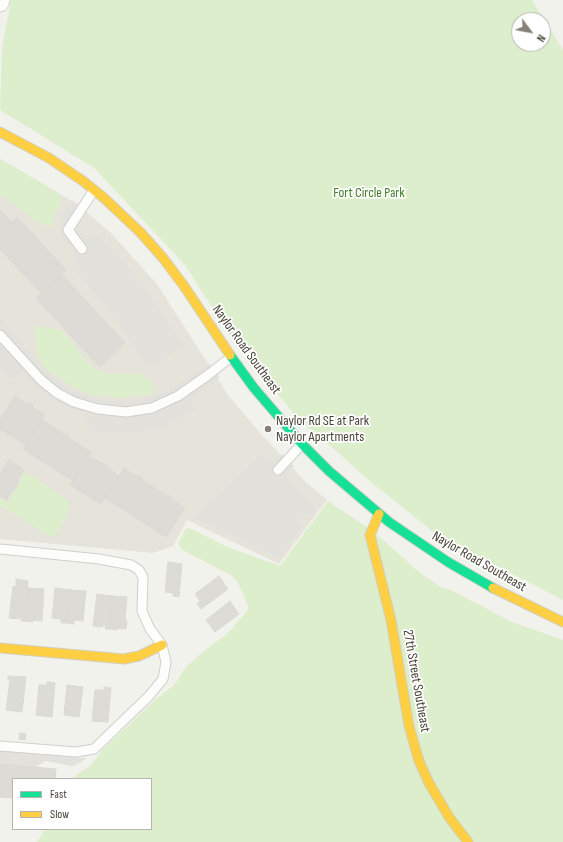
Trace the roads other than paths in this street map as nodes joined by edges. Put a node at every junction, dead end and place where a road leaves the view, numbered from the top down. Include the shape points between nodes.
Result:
1 (0, 132) edge
2 (94, 190) junction
3 (82, 249) dead end
4 (0, 335) edge
5 (231, 356) junction
6 (302, 444) junction
7 (278, 470) dead end
8 (379, 514) junction
9 (0, 549) edge
10 (563, 622) edge
11 (162, 645) junction
12 (0, 648) edge
13 (0, 746) edge
14 (468, 842) edge

1 - 2 street, Naylor Road Southeast via 49,158
2 - 3 lane via 68,230
2 - 5 street, Naylor Road Southeast via 125,217 164,258
4 - 5 lane via 36,375 57,393 74,402 98,409 126,412 152,408 178,396
5 - 6 street, Naylor Road Southeast via 254,388
6 - 7 lane
6 - 8 street, Naylor Road Southeast
8 - 10 street, Naylor Road Southeast via 474,578
8 - 14 street, 27th Street Southeast via 370,535 391,620 408,726 429,783 449,818
9 - 11 lane via 130,564 139,570 143,577 142,611 150,629
11 - 12 street via 144,655 124,659
11 - 13 lane via 166,662 163,679 94,749 76,752

